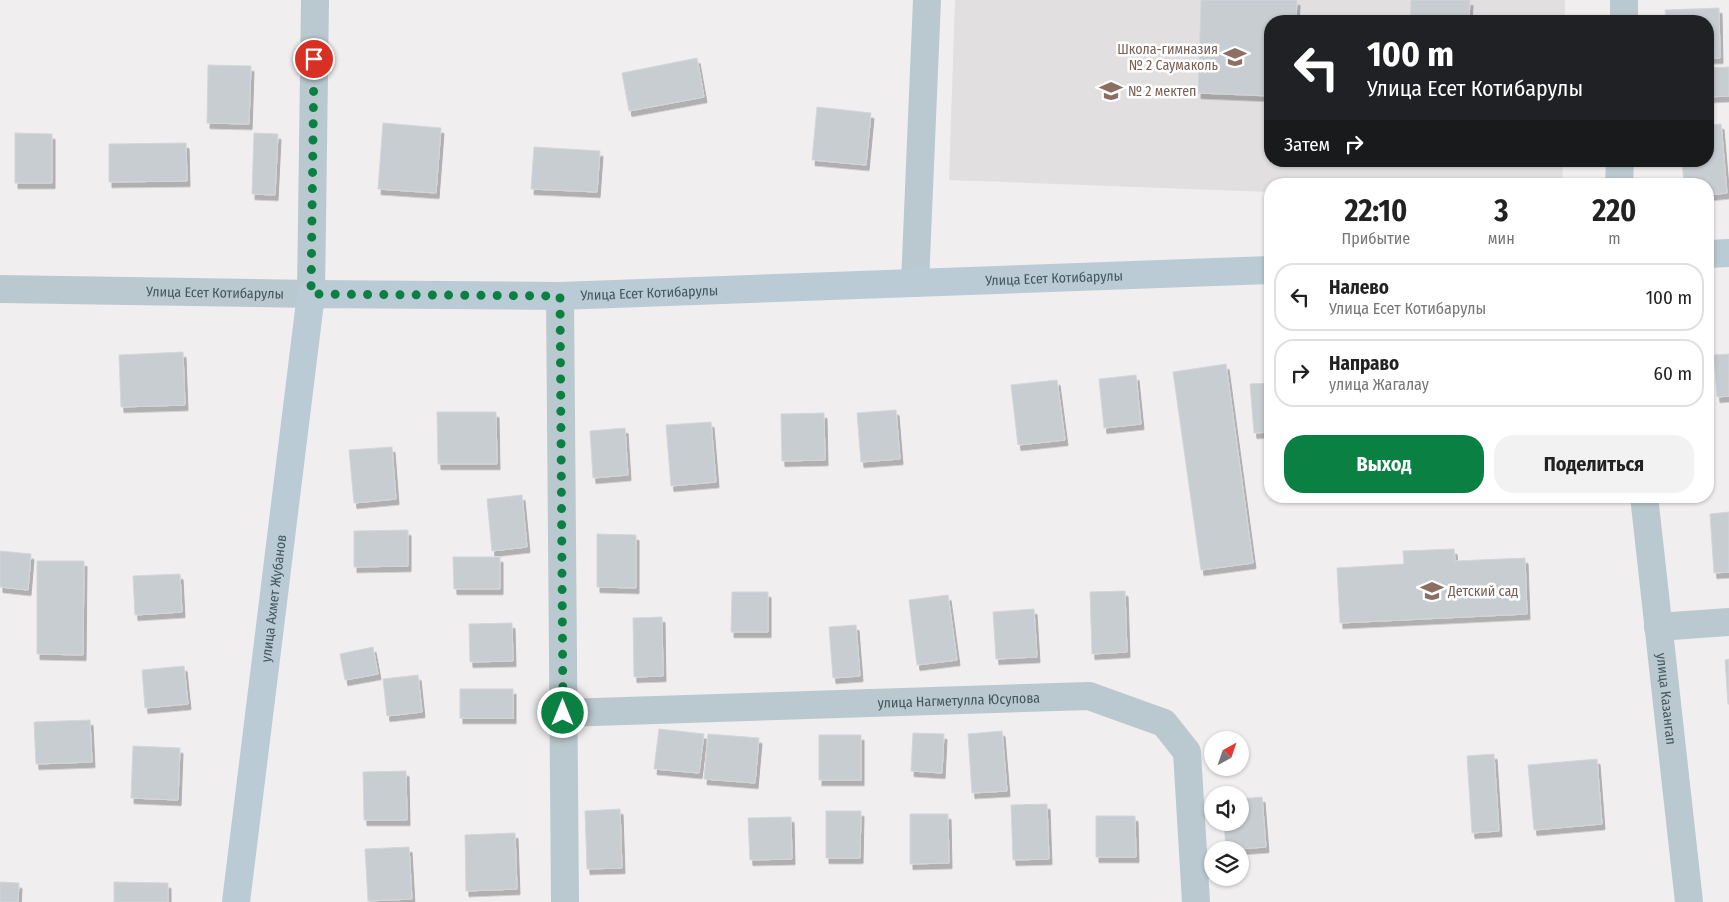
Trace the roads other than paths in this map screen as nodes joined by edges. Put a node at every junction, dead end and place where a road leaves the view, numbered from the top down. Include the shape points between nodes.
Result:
1 (314, 0) edge
2 (927, 0) edge
3 (1624, 0) edge
4 (1624, 15) edge
5 (1729, 253) edge
6 (1714, 254) edge
7 (1264, 270) edge
8 (915, 283) junction
9 (0, 289) edge
10 (311, 294) junction
11 (560, 296) junction
12 (1645, 503) edge
13 (1729, 622) edge
14 (1658, 627) junction
15 (563, 713) junction
16 (236, 902) edge
17 (565, 902) edge
18 (1196, 902) edge
19 (1689, 902) edge

1 - 10 street
2 - 8 street
3 - 4 street
5 - 6 main road
7 - 8 main road, Улица Есет Котибарулы
8 - 11 main road, Улица Есет Котибарулы
9 - 10 street, Улица Есет Котибарулы
10 - 11 main road, Улица Есет Котибарулы
10 - 16 main road, улица Ахмет Жубанов
11 - 15 street
12 - 14 street, улица Казангап
13 - 14 street
14 - 19 street, улица Казангап
15 - 17 street
15 - 18 street, улица Нагметулла Юсупова via 1089,696 1164,723 1187,752

